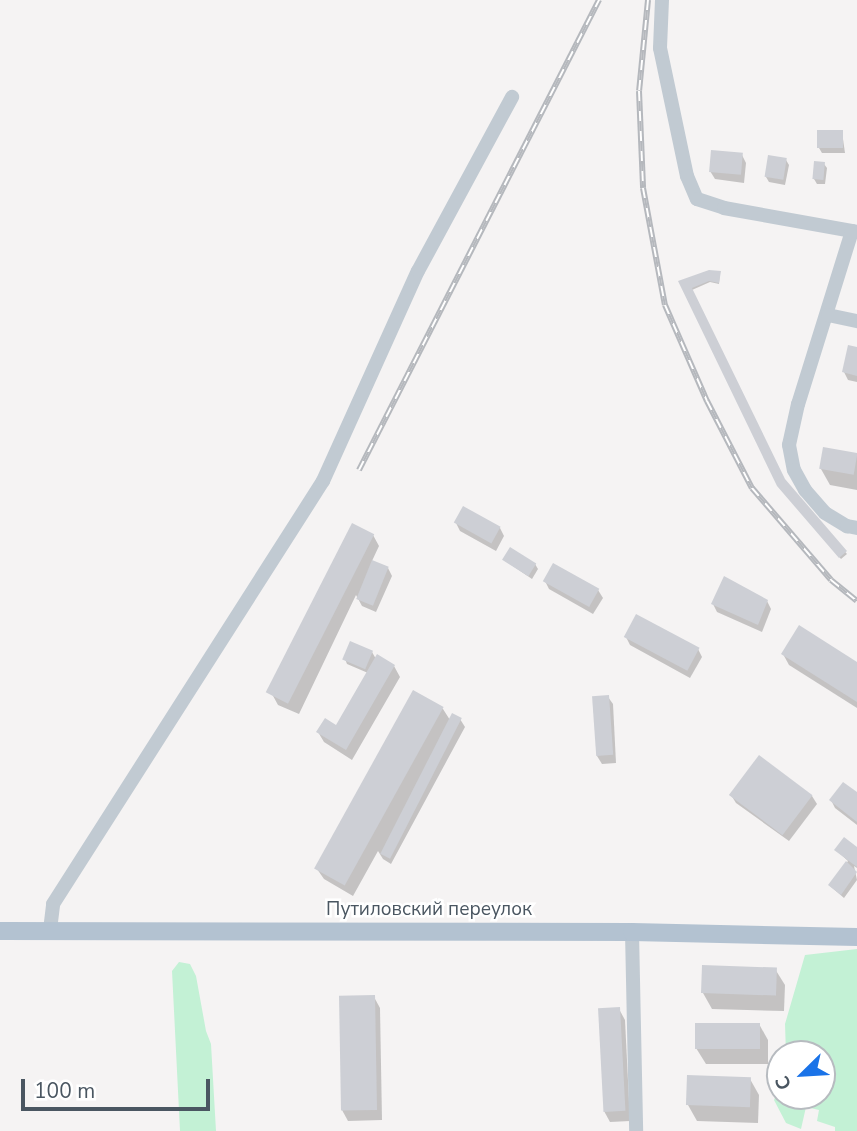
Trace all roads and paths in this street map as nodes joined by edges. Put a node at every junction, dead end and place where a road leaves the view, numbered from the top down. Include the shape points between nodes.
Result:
1 (662, 0) edge
2 (512, 97) dead end
3 (854, 231) edge
4 (828, 315) junction
5 (857, 321) edge
6 (857, 528) edge
7 (50, 930) junction
8 (0, 932) edge
9 (632, 932) junction
10 (857, 937) edge
11 (636, 1131) edge

1 - 3 street via 660,48 687,176 697,199
2 - 7 street via 418,271 323,481 53,904
3 - 4 street
4 - 5 street
4 - 6 street via 789,445 794,470 825,513
7 - 8 main road, Путиловский переулок
7 - 9 main road, Путиловский переулок
9 - 10 main road, Путиловский переулок
9 - 11 street

